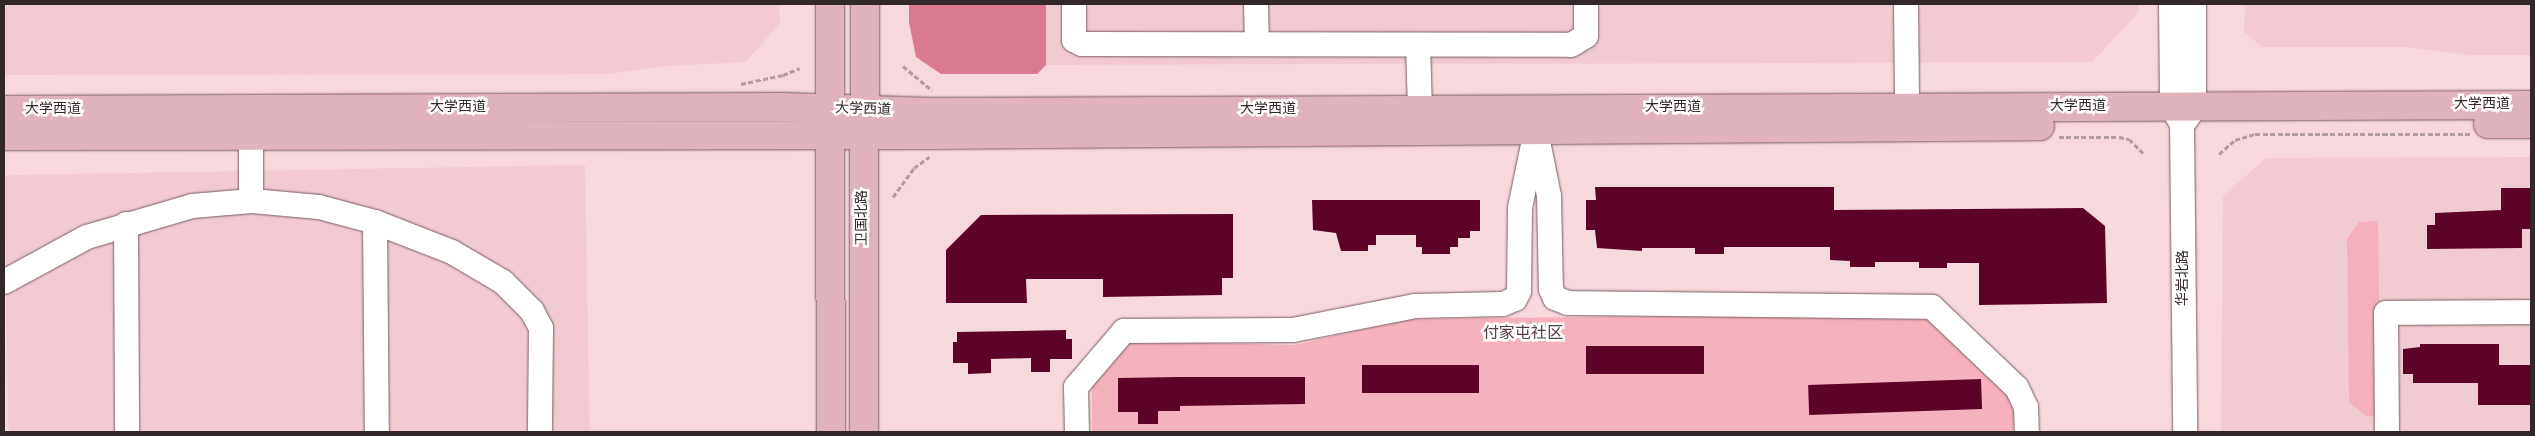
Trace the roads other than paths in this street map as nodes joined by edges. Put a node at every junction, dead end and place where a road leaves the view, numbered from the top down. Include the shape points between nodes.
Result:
1 (830, 4) edge
2 (865, 4) edge
3 (1074, 4) edge
4 (1256, 4) edge
5 (1586, 4) edge
6 (1906, 4) edge
7 (2171, 4) edge
8 (2194, 4) edge
9 (1256, 44) junction
10 (1418, 45) junction
11 (2531, 105) edge
12 (1907, 107) junction
13 (4, 110) edge
14 (1420, 110) junction
15 (2183, 113) junction
16 (831, 122) junction
17 (865, 123) junction
18 (2531, 124) edge
19 (1536, 131) junction
20 (251, 135) junction
21 (4, 136) edge
22 (251, 201) junction
23 (375, 222) junction
24 (126, 224) junction
25 (4, 282) edge
26 (2531, 312) edge
27 (127, 432) edge
28 (377, 432) edge
29 (540, 432) edge
30 (831, 432) edge
31 (864, 432) edge
32 (1077, 432) edge
33 (2027, 432) edge
34 (2185, 432) edge
35 (2387, 432) edge

1 - 16 main road
2 - 17 main road, 卫国北路
3 - 9 street via 1074,40 1082,44
4 - 9 street
5 - 10 street via 1586,36 1571,46
6 - 12 street
7 - 15 street, 华岩北路
8 - 15 street, 华岩北路
9 - 10 street
10 - 14 street
11 - 15 main road, 大学西道
12 - 14 main road, 大学西道
12 - 15 main road, 大学西道
13 - 16 main road, 大学西道
14 - 17 main road, 大学西道
15 - 18 main road, 大学西道
15 - 19 main road, 大学西道
15 - 34 street, 华岩北路
16 - 17 main road, 大学西道
16 - 20 main road, 大学西道
16 - 30 main road
17 - 19 main road, 大学西道
17 - 31 main road, 卫国北路
19 - 32 street via 1520,208 1519,291 1515,299 1503,304 1415,306 1293,330 1124,331 1076,387
19 - 33 street via 1549,196 1551,289 1555,298 1568,303 1932,307 2018,388 2026,406
20 - 21 main road, 大学西道
20 - 22 street
22 - 23 street via 319,207
22 - 24 street via 192,206
23 - 28 street
23 - 29 street via 452,252 504,282 532,311 541,328
24 - 25 street via 87,237
24 - 27 street
26 - 35 street via 2386,313

